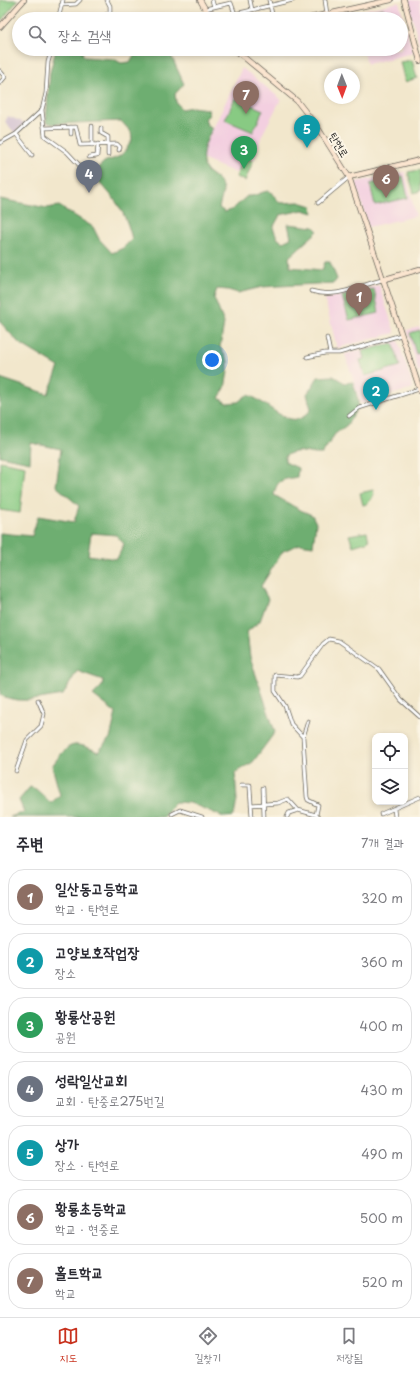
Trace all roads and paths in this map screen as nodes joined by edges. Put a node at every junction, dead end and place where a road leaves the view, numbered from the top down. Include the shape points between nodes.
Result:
1 (24, 0) edge
2 (63, 0) edge
3 (80, 0) edge
4 (107, 0) edge
5 (200, 0) edge
6 (212, 0) edge
7 (250, 0) edge
8 (269, 0) edge
9 (293, 0) edge
10 (325, 0) edge
11 (390, 0) edge
12 (404, 0) edge
13 (231, 1) edge
14 (288, 1) edge
15 (61, 5) junction
16 (270, 5) junction
17 (214, 7) junction
18 (205, 9) junction
19 (252, 10) junction
20 (13, 12) edge
21 (60, 12) edge
22 (110, 12) edge
23 (207, 12) edge
24 (234, 12) edge
25 (244, 12) edge
26 (272, 12) edge
27 (327, 12) edge
28 (336, 12) edge
29 (407, 12) edge
30 (12, 14) edge
31 (408, 15) edge
32 (0, 27) edge
33 (50, 56) edge
34 (242, 56) edge
35 (420, 61) edge
36 (0, 71) edge
37 (0, 83) edge
38 (42, 110) junction
39 (92, 126) dead end
40 (71, 127) junction
41 (45, 128) junction
42 (101, 128) dead end
43 (16, 134) junction
44 (71, 134) dead end
45 (0, 143) edge
46 (98, 144) junction
47 (108, 144) junction
48 (92, 145) junction
49 (119, 150) dead end
50 (32, 155) dead end
51 (108, 155) dead end
52 (90, 156) dead end
53 (420, 160) edge
54 (82, 168) dead end
55 (348, 177) junction
56 (318, 203) dead end
57 (420, 269) edge
58 (382, 280) junction
59 (311, 291) dead end
60 (401, 335) junction
61 (327, 338) dead end
62 (330, 353) junction
63 (307, 358) dead end
64 (420, 376) edge
65 (415, 377) junction
66 (419, 390) edge
67 (349, 416) dead end
68 (38, 700) dead end
69 (420, 717) edge
70 (308, 721) dead end
71 (303, 738) junction
72 (16, 771) dead end
73 (241, 785) dead end
74 (263, 788) dead end
75 (420, 797) edge
76 (251, 805) junction
77 (264, 805) junction
78 (394, 808) junction
79 (298, 810) junction
80 (381, 814) dead end
81 (201, 816) edge
82 (317, 816) edge
83 (178, 817) edge
84 (252, 817) edge
85 (264, 817) edge
86 (287, 817) edge
87 (395, 817) edge

1 - 20 main road
2 - 15 street
3 - 15 street via 76,4
4 - 22 street
5 - 18 main road
6 - 17 street
7 - 19 street
8 - 16 street
9 - 14 street
10 - 27 street
11 - 28 main road
12 - 29 main road
13 - 17 street
13 - 24 street
14 - 16 street
15 - 21 street
16 - 19 street
16 - 26 street
17 - 18 street
18 - 23 main road
19 - 25 street
30 - 32 main road
31 - 35 main road
33 - 38 street
34 - 55 main road, 탄현로 via 300,105 318,128
36 - 37 street via 5,77
38 - 41 street
38 - 43 street
39 - 48 street
40 - 41 street
40 - 44 street
40 - 48 street via 78,129 80,145
41 - 54 street via 46,138 67,152
42 - 47 street via 101,133 108,137
43 - 45 street
43 - 50 street
46 - 47 street
46 - 48 street
46 - 52 street via 97,156
47 - 49 street via 118,144
47 - 51 street
53 - 55 main road
55 - 56 street
55 - 58 main road, 탄현로
57 - 58 main road
58 - 59 street via 334,294 324,295
58 - 60 main road, 탄현로
60 - 62 street via 339,353
60 - 65 main road, 탄현로
61 - 62 street
62 - 63 street
64 - 65 street
65 - 66 main road, 탄현로
66 - 67 street via 359,408
68 - 72 street via 44,714 41,726 27,740
69 - 71 street via 401,700 379,669 339,641 329,639 322,644 300,676 275,675 274,678 275,691 285,706 291,724
70 - 71 street
71 - 82 street via 307,797 318,805
73 - 76 street via 250,785
74 - 77 street
75 - 78 street
76 - 77 street
76 - 84 street
77 - 79 street via 288,799
77 - 85 street
78 - 80 street
78 - 87 street
79 - 82 street
79 - 86 street via 289,813
81 - 83 street via 180,810 172,814

